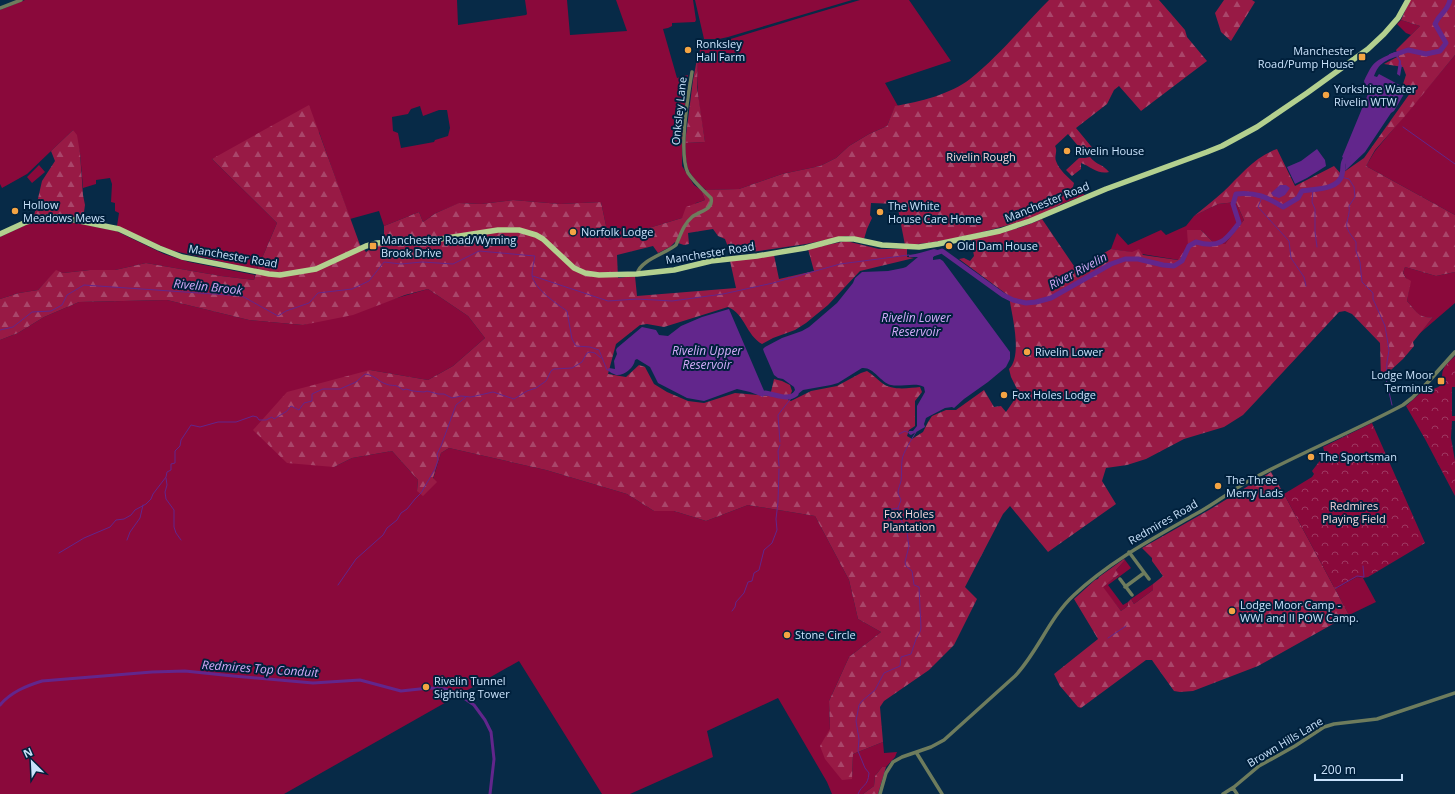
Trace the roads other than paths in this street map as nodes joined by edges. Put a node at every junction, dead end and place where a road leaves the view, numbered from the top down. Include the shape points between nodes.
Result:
1 (21, 0) edge
2 (1408, 0) edge
3 (0, 8) edge
4 (692, 72) dead end
5 (0, 234) edge
6 (636, 274) junction
7 (1455, 352) edge
8 (1428, 382) joint
9 (1129, 552) junction
10 (1144, 573) junction
11 (1120, 579) dead end
12 (1150, 579) dead end
13 (1125, 587) junction
14 (1132, 595) dead end
15 (1455, 693) edge
16 (916, 752) junction
17 (1233, 788) junction
18 (880, 794) edge
19 (942, 794) edge
20 (1223, 794) edge
21 (1237, 794) edge

1 - 3 street
2 - 6 main road, Manchester Road via 1398,18 1368,49 1257,127 1222,146 1106,189 1030,221 1000,231 929,246 904,247 839,239 805,248
4 - 6 street, Onksley Lane via 683,141 684,159 688,173 712,202 683,226 676,245 656,255
5 - 6 main road, Manchester Road via 39,218 56,217 118,230 182,257 264,274 280,274 316,269 377,243 434,240 498,230 519,230 543,238 569,264 585,273
7 - 8 street, Redmires Road
8 - 9 street, Redmires Road via 1403,405 1255,478
9 - 10 street
9 - 16 street, Redmires Road via 1068,601 1015,676 947,738
10 - 12 street
10 - 13 street
11 - 13 street
13 - 14 street
15 - 17 street, Brown Hills Lane via 1377,719 1324,727 1259,766
16 - 18 street, Redmires Road via 899,758 891,765
16 - 19 street
17 - 20 street, Brown Hills Lane
17 - 21 street

